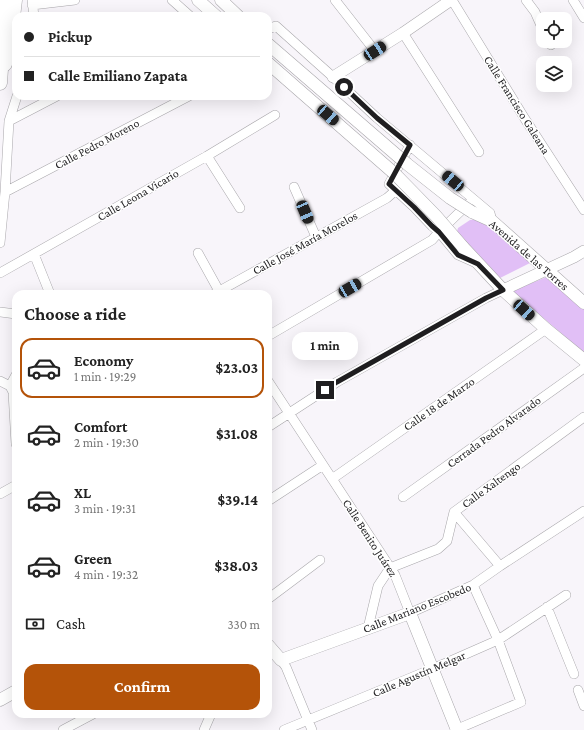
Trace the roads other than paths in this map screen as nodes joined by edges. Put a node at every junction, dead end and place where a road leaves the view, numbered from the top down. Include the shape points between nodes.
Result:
1 (6, 0) edge
2 (15, 0) edge
3 (75, 0) edge
4 (172, 0) edge
5 (198, 0) edge
6 (221, 0) edge
7 (335, 0) edge
8 (451, 0) edge
9 (526, 0) edge
10 (573, 0) edge
11 (32, 2) edge
12 (14, 12) edge
13 (33, 12) edge
14 (186, 12) edge
15 (212, 12) edge
16 (234, 12) edge
17 (536, 14) edge
18 (584, 18) edge
19 (12, 26) edge
20 (272, 28) edge
21 (402, 33) junction
22 (272, 47) edge
23 (375, 51) junction
24 (272, 66) edge
25 (333, 77) junction
26 (0, 84) edge
27 (16, 100) edge
28 (50, 100) edge
29 (181, 100) edge
30 (275, 115) dead end
31 (9, 122) junction
32 (410, 145) junction
33 (479, 152) dead end
34 (207, 156) junction
35 (294, 187) dead end
36 (396, 190) junction
37 (5, 192) junction
38 (474, 199) junction
39 (240, 208) dead end
40 (584, 210) edge
41 (492, 221) junction
42 (439, 232) junction
43 (316, 237) junction
44 (0, 243) edge
45 (584, 251) edge
46 (198, 252) dead end
47 (34, 254) junction
48 (478, 264) junction
49 (547, 270) junction
50 (0, 273) edge
51 (48, 290) edge
52 (215, 290) edge
53 (221, 290) edge
54 (503, 290) junction
55 (584, 303) edge
56 (0, 312) edge
57 (12, 314) edge
58 (546, 329) junction
59 (272, 334) edge
60 (584, 360) edge
61 (584, 368) edge
62 (0, 381) edge
63 (12, 382) edge
64 (10, 386) junction
65 (272, 387) edge
66 (12, 390) edge
67 (289, 414) junction
68 (584, 417) edge
69 (272, 425) edge
70 (323, 465) junction
71 (332, 479) junction
72 (12, 487) edge
73 (0, 494) edge
74 (403, 497) dead end
75 (272, 498) edge
76 (454, 512) junction
77 (584, 512) edge
78 (320, 560) dead end
79 (500, 566) junction
80 (390, 568) junction
81 (473, 585) junction
82 (566, 595) dead end
83 (272, 597) edge
84 (547, 607) junction
85 (410, 613) junction
86 (368, 628) junction
87 (498, 640) junction
88 (272, 650) edge
89 (281, 660) junction
90 (432, 669) junction
91 (574, 674) dead end
92 (578, 690) dead end
93 (12, 693) edge
94 (0, 700) edge
95 (584, 706) edge
96 (86, 718) edge
97 (209, 718) edge
98 (308, 720) junction
99 (63, 730) edge
100 (204, 730) edge
101 (284, 730) edge
102 (312, 730) edge
103 (456, 730) edge

1 - 26 main road
2 - 12 main road
3 - 11 street
4 - 14 street
5 - 15 main road
6 - 16 main road
7 - 23 street
8 - 21 street
8 - 40 street, Calle Francisco Galeana
9 - 17 street
10 - 18 street
11 - 13 street
19 - 26 main road
20 - 25 street
21 - 23 street
21 - 33 street
22 - 41 main road, Avenida de las Torres, bridge via 450,198
23 - 25 street
24 - 48 main road, bridge via 396,174
25 - 32 street
27 - 31 street
28 - 31 street
29 - 37 street, Calle Pedro Moreno
30 - 34 street, Calle Leona Vicario
31 - 37 street
32 - 36 street via 389,184
32 - 38 street
34 - 39 street
34 - 47 street, Calle Leona Vicario
35 - 43 street
36 - 42 street
36 - 43 street, Calle José María Morelos via 387,198
37 - 44 street
38 - 41 street via 490,213
38 - 42 street
41 - 49 main road, Avenida de las Torres
42 - 48 street via 458,255
42 - 59 street via 432,240
43 - 53 street, Calle José María Morelos
45 - 49 street
46 - 52 street
47 - 50 street, Calle Leona Vicario
47 - 51 street
48 - 54 main road
49 - 54 street
49 - 55 main road, Avenida de las Torres
54 - 58 main road
54 - 67 street via 337,382
56 - 57 street
58 - 60 main road
58 - 71 street, Calle 18 de Marzo
61 - 74 street, Cerrada Pedro Alvarado
62 - 64 street
63 - 64 street
64 - 66 street
65 - 67 street, Calle Benito Juárez
67 - 69 street
67 - 70 street, Calle Benito Juárez
68 - 76 street, Calle Xaltengo
70 - 71 street, Calle Benito Juárez
70 - 75 street
71 - 80 street, Calle Benito Juárez
72 - 73 street
76 - 79 street
76 - 80 street, Calle Xaltengo via 447,541 438,548
77 - 79 street, Calle Mariano Escobedo
78 - 83 street
79 - 81 street, Calle Mariano Escobedo
80 - 85 street, Calle Benito Juárez
80 - 86 street via 378,586
81 - 85 street, Calle Mariano Escobedo
81 - 87 street
82 - 84 street, Calle Agustín Melgar
84 - 87 street, Calle Agustín Melgar
84 - 91 street
85 - 86 main road, Calle Mariano Escobedo
85 - 90 main road, Calle Benito Juárez
86 - 89 main road, Calle Mariano Escobedo
87 - 90 street, Calle Agustín Melgar
87 - 103 street via 521,702
88 - 89 main road
89 - 98 street
90 - 98 street, Calle Agustín Melgar
90 - 103 main road, Calle Benito Juárez
92 - 95 street
93 - 94 main road
96 - 99 street
97 - 100 street
98 - 101 street, Calle Agustín Melgar
98 - 102 street

